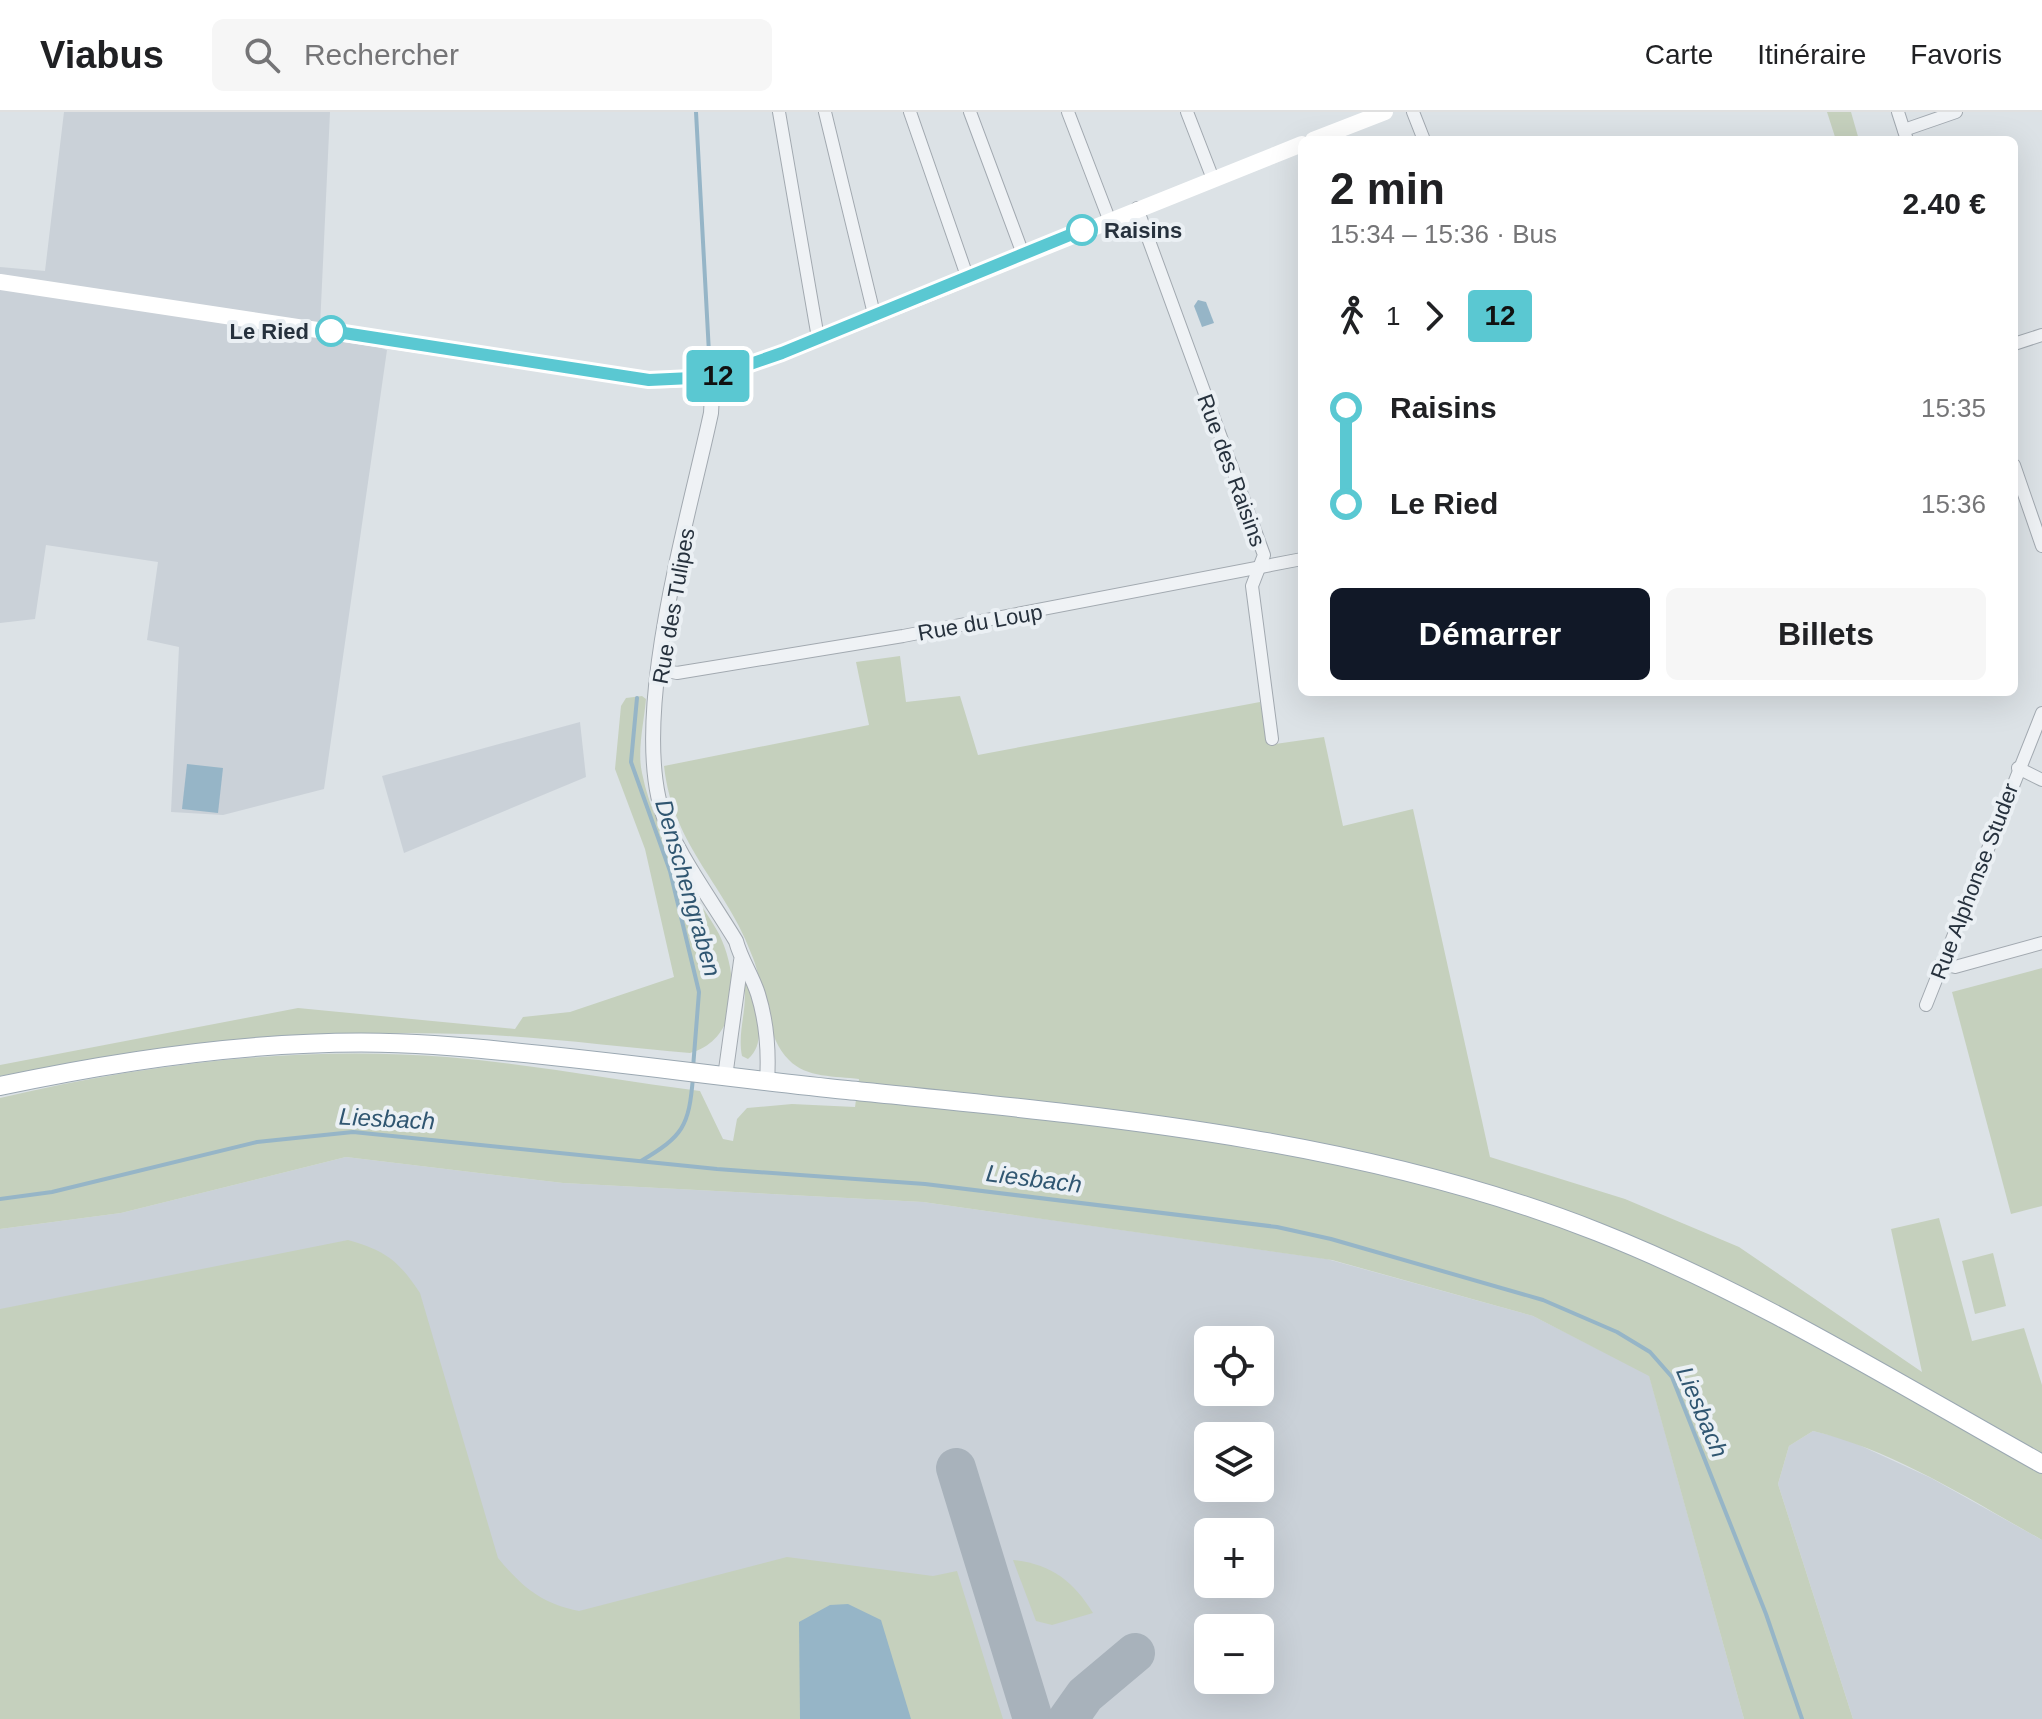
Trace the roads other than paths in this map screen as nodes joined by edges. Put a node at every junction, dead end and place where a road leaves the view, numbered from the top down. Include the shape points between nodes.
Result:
1 (779, 112) edge
2 (825, 112) edge
3 (910, 112) edge
4 (970, 112) edge
5 (1068, 112) edge
6 (1187, 112) edge
7 (1385, 112) edge
8 (1413, 112) edge
9 (1898, 112) edge
10 (1956, 112) edge
11 (1906, 135) edge
12 (1323, 136) edge
13 (1422, 136) edge
14 (1298, 146) edge
15 (1213, 179) junction
16 (1137, 208) junction
17 (1109, 219) junction
18 (1023, 254) junction
19 (967, 276) junction
20 (0, 282) edge
21 (874, 314) junction
22 (2042, 335) edge
23 (818, 338) junction
24 (2018, 343) edge
25 (713, 377) junction
26 (2018, 477) edge
27 (2042, 546) edge
28 (1298, 560) edge
29 (1259, 570) junction
30 (657, 669) junction
31 (2042, 713) edge
32 (1272, 739) dead end
33 (2018, 768) junction
34 (2042, 780) edge
35 (2042, 943) edge
36 (741, 960) junction
37 (1941, 964) junction
38 (1926, 1005) dead end
39 (716, 1076) junction
40 (767, 1082) junction
41 (0, 1086) edge
42 (2042, 1464) edge

1 - 23 street
2 - 21 street
3 - 19 street
4 - 18 street
5 - 17 street
6 - 15 street
7 - 12 main road
8 - 13 street
9 - 11 street
10 - 11 street
14 - 15 main road
15 - 16 main road
16 - 17 main road
16 - 29 street, Rue des Raisins via 1264,555
17 - 18 main road
18 - 19 main road
19 - 21 main road
20 - 25 main road via 649,380
21 - 23 main road
22 - 24 street
23 - 25 main road
25 - 30 street, Rue des Tulipes via 711,413
26 - 27 street
28 - 29 street, Rue du Loup
29 - 30 street, Rue du Loup via 692,671
29 - 32 street, Rue des Raisins via 1252,586
30 - 36 street, Rue des Tulipes via 653,746 656,786 667,825 736,941
31 - 33 street, Rue Alphonse Studer
33 - 34 street
33 - 37 street, Rue Alphonse Studer
35 - 37 street via 1955,967
36 - 39 street
36 - 40 street, Rue des Tulipes via 766,1025
37 - 38 street, Rue Alphonse Studer
39 - 40 main road
39 - 41 main road via 429,1045 307,1046 130,1062
40 - 42 main road via 1157,1127 1314,1149 1419,1173 1594,1230 1698,1274

